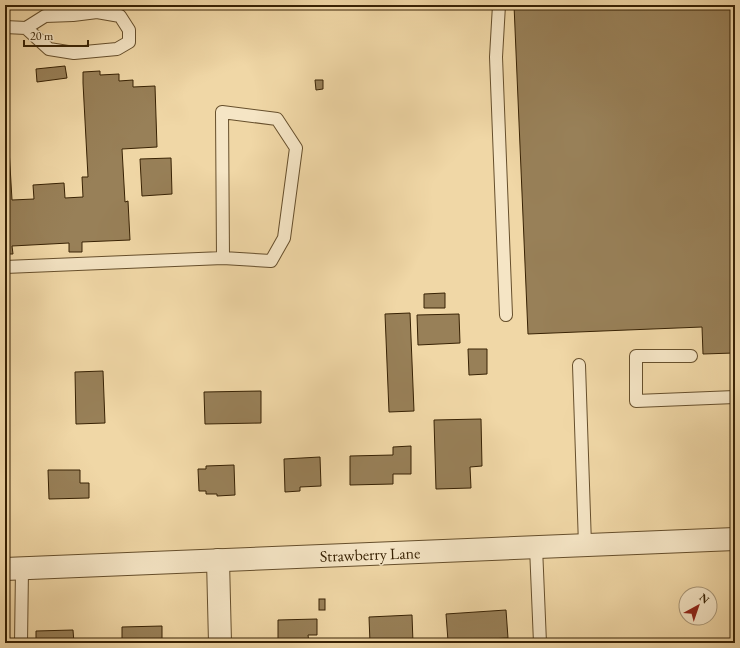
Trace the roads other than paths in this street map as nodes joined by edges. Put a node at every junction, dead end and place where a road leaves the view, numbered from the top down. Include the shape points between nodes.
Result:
1 (499, 5) edge
2 (5, 27) edge
3 (26, 28) junction
4 (223, 258) junction
5 (5, 267) edge
6 (506, 315) dead end
7 (691, 356) dead end
8 (580, 365) dead end
9 (735, 397) edge
10 (735, 539) edge
11 (585, 545) junction
12 (536, 547) junction
13 (218, 560) junction
14 (14, 569) edge
15 (21, 643) edge
16 (220, 643) edge
17 (540, 643) edge

1 - 6 lane via 496,56
2 - 3 lane
3 - 3 lane via 45,16 97,12 120,16 129,30 129,42 117,49 74,53 49,49
4 - 4 lane via 222,112 277,119 296,148 284,238 271,261
4 - 5 lane
7 - 9 lane via 636,356 636,401
8 - 11 lane
10 - 11 street, Strawberry Lane
11 - 12 street, Strawberry Lane
12 - 13 street, Strawberry Lane
12 - 17 lane
13 - 14 street, Strawberry Lane
13 - 16 street
14 - 15 lane

